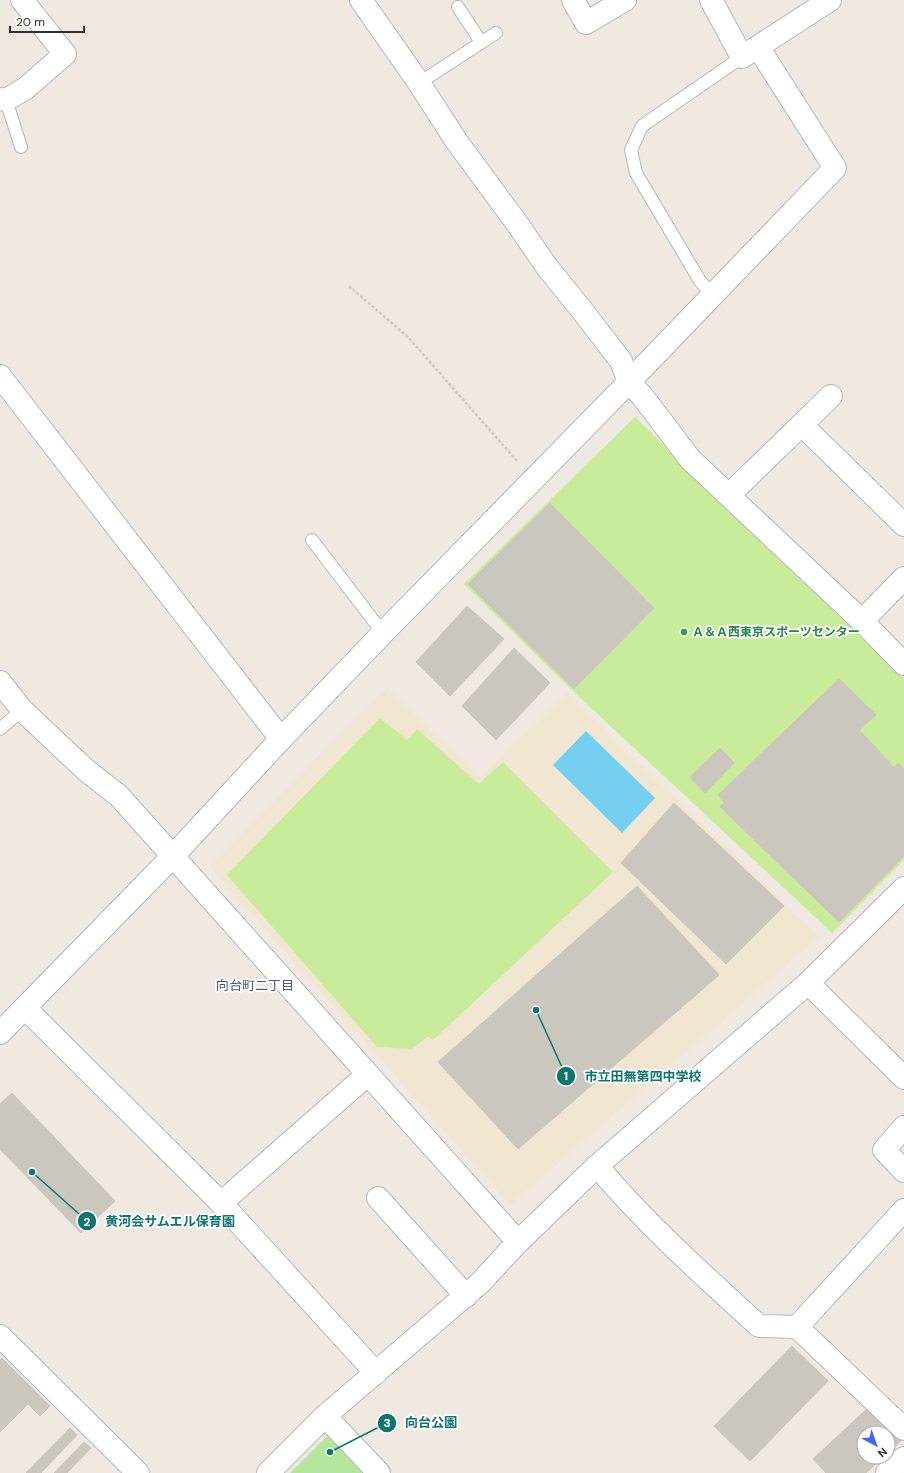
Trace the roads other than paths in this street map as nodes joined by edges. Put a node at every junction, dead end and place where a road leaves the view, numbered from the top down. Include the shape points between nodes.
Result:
1 (22, 0) edge
2 (361, 0) edge
3 (573, 0) edge
4 (625, 0) edge
5 (711, 0) edge
6 (830, 0) edge
7 (458, 7) dead end
8 (496, 33) dead end
9 (481, 42) junction
10 (750, 52) junction
11 (419, 83) junction
12 (3, 100) edge
13 (21, 147) dead end
14 (712, 295) junction
15 (0, 376) edge
16 (628, 382) junction
17 (831, 396) dead end
18 (802, 425) junction
19 (729, 495) junction
20 (904, 525) edge
21 (312, 540) dead end
22 (904, 578) edge
23 (862, 621) junction
24 (382, 633) junction
25 (904, 664) edge
26 (0, 682) edge
27 (22, 710) junction
28 (0, 729) edge
29 (281, 739) junction
30 (172, 856) junction
31 (904, 888) edge
32 (808, 983) junction
33 (25, 1008) junction
34 (0, 1033) edge
35 (367, 1075) junction
36 (904, 1078) edge
37 (904, 1127) edge
38 (597, 1166) junction
39 (904, 1171) edge
40 (378, 1198) dead end
41 (221, 1203) junction
42 (904, 1210) edge
43 (518, 1242) junction
44 (466, 1296) junction
45 (797, 1326) junction
46 (0, 1336) edge
47 (376, 1373) junction
48 (325, 1416) junction
49 (904, 1429) edge
50 (904, 1458) edge
51 (138, 1473) edge
52 (268, 1473) edge
53 (379, 1473) edge
54 (887, 1473) edge

1 - 12 street via 65,54 26,88
2 - 11 street
3 - 4 street via 586,23
5 - 10 street
6 - 10 street
7 - 9 lane
8 - 9 lane
9 - 11 lane
10 - 14 street via 835,168
10 - 14 lane via 642,126 631,150 636,173 700,281
11 - 16 street via 457,142 547,267 621,361
12 - 13 lane
14 - 16 street
15 - 29 street
16 - 19 street via 643,397 690,459
16 - 24 street
17 - 18 street
18 - 19 street
18 - 20 street
19 - 23 street
21 - 24 lane
22 - 23 street
23 - 25 street
24 - 29 street
26 - 27 street
27 - 28 lane
27 - 30 street via 87,771 119,796
29 - 30 street
30 - 33 street
30 - 35 street
31 - 32 street
32 - 36 street
32 - 38 street
33 - 34 street
33 - 41 street
35 - 41 street
35 - 43 street
37 - 39 street via 884,1150
38 - 43 street
38 - 45 street via 674,1247 759,1326
40 - 44 street
41 - 47 street
42 - 45 street
43 - 44 street
44 - 47 street
45 - 49 street
46 - 51 street
47 - 48 street
48 - 52 street
48 - 53 street
50 - 54 street

